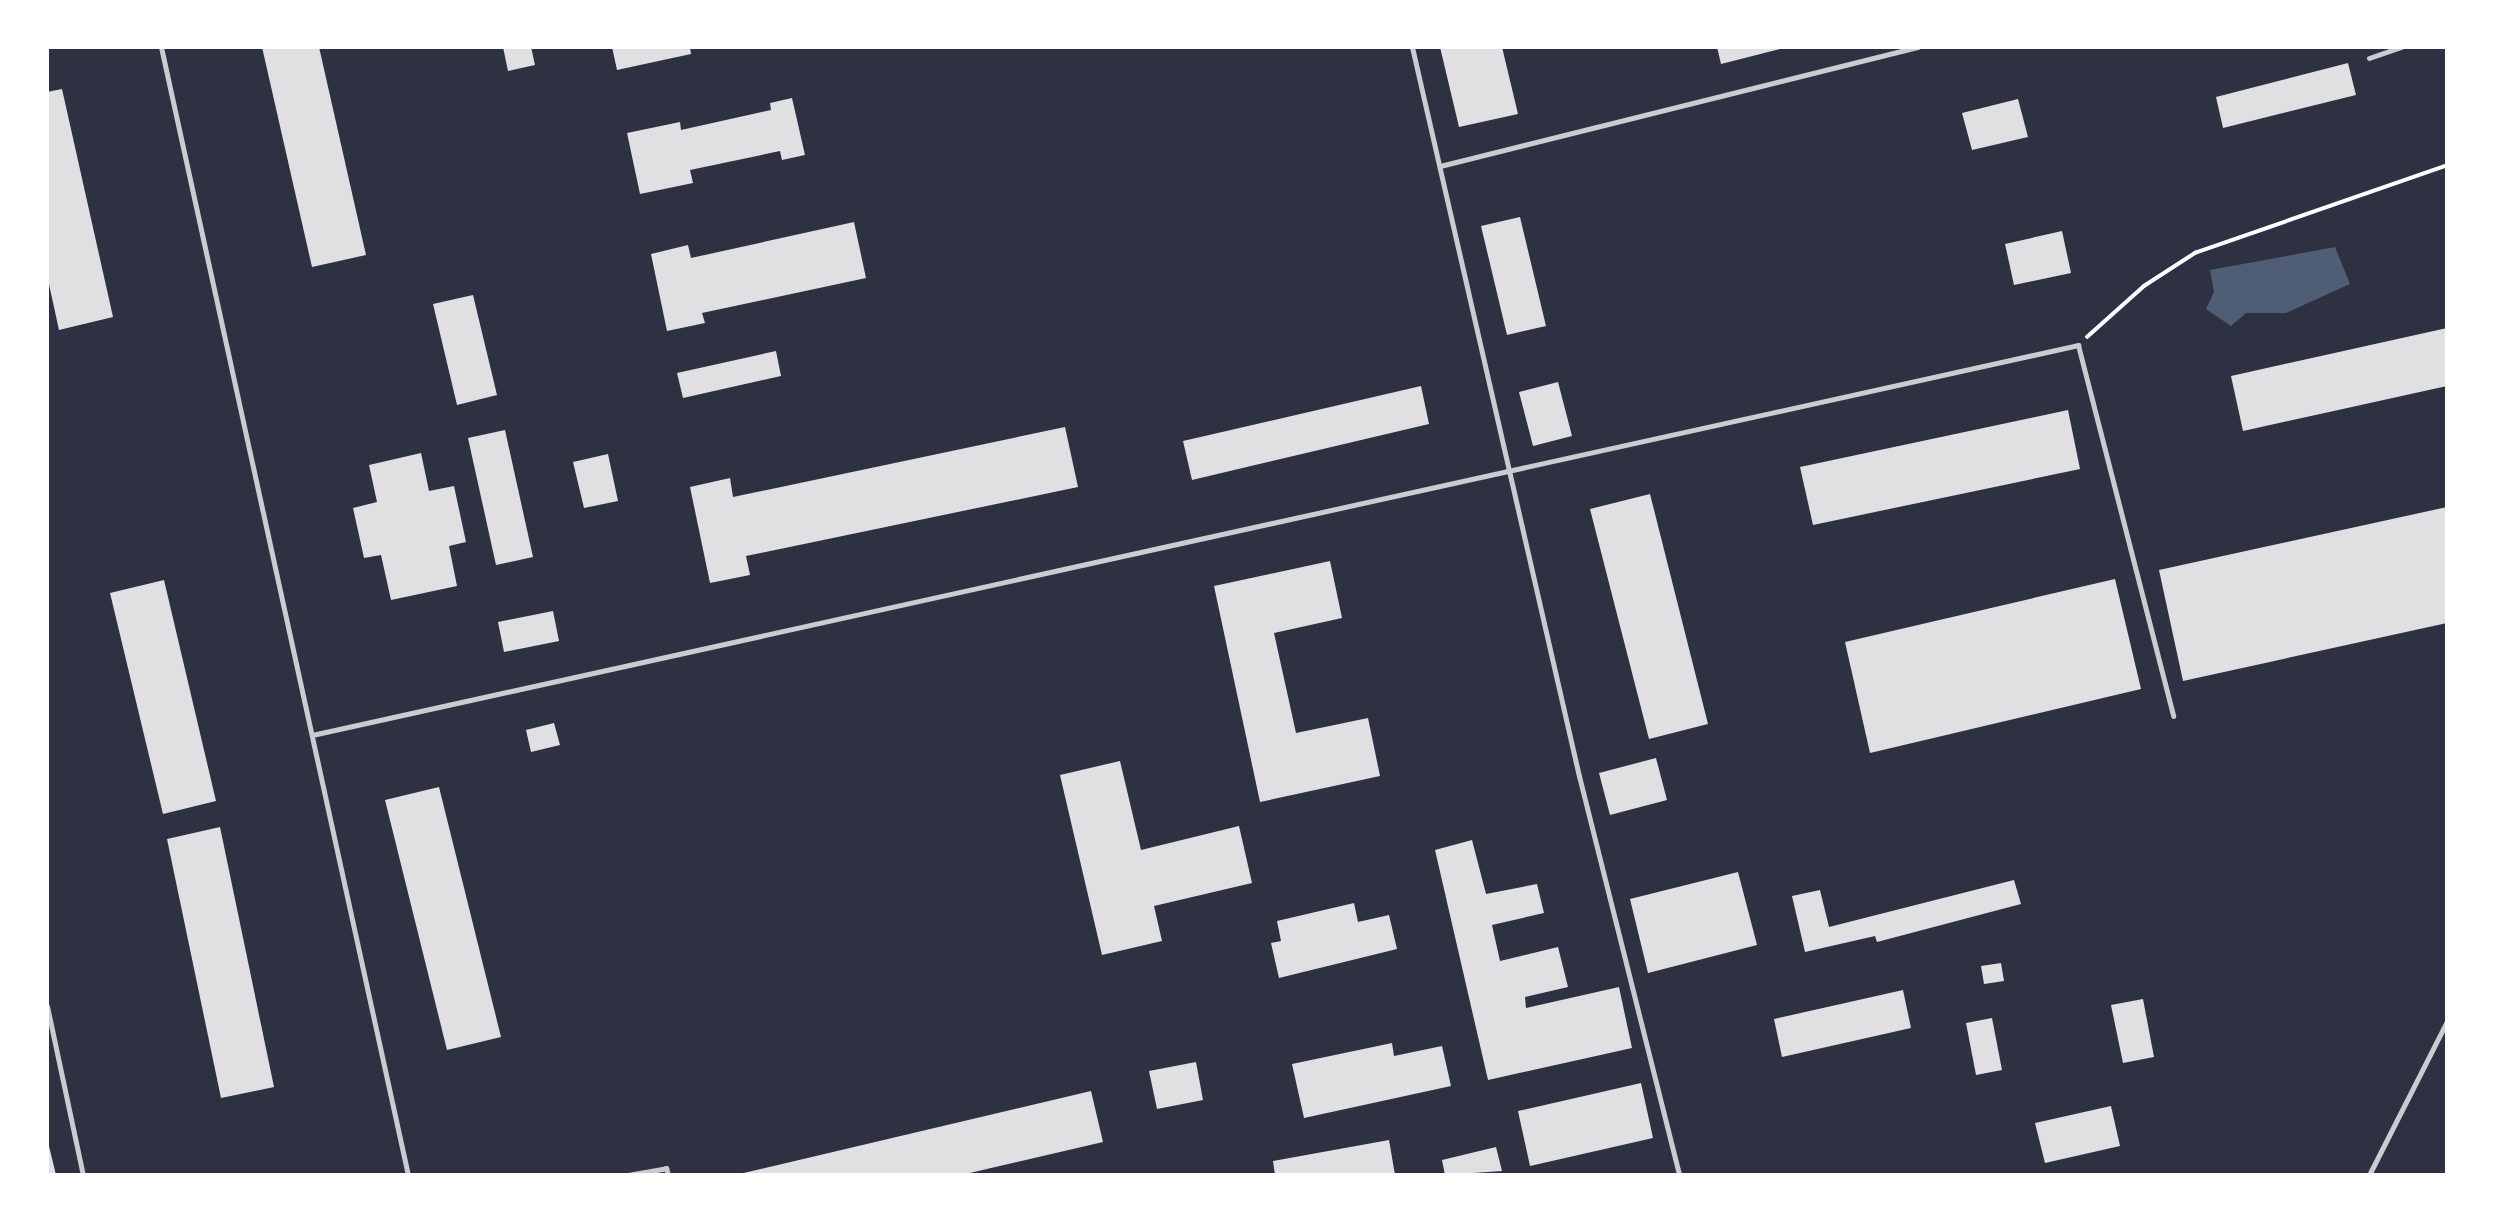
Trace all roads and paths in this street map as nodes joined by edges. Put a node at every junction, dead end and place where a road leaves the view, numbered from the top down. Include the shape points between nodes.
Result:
1 (160, 47) edge
2 (1412, 47) edge
3 (1918, 47) edge
4 (2401, 47) edge
5 (2369, 58) dead end
6 (2447, 165) edge
7 (1440, 166) junction
8 (2078, 345) junction
9 (1509, 469) junction
10 (2173, 716) dead end
11 (312, 735) junction
12 (47, 1006) edge
13 (2447, 1021) edge
14 (83, 1175) edge
15 (408, 1175) edge
16 (628, 1175) edge
17 (668, 1175) edge
18 (1679, 1175) edge
19 (2369, 1175) edge

1 - 11 lane
2 - 7 lane
3 - 7 lane
4 - 5 lane
6 - 8 path via 2195,253 2144,286
7 - 9 lane
8 - 9 lane
8 - 10 lane
9 - 11 lane
9 - 18 lane
11 - 15 lane
12 - 14 lane
13 - 19 lane
16 - 17 lane via 666,1168

